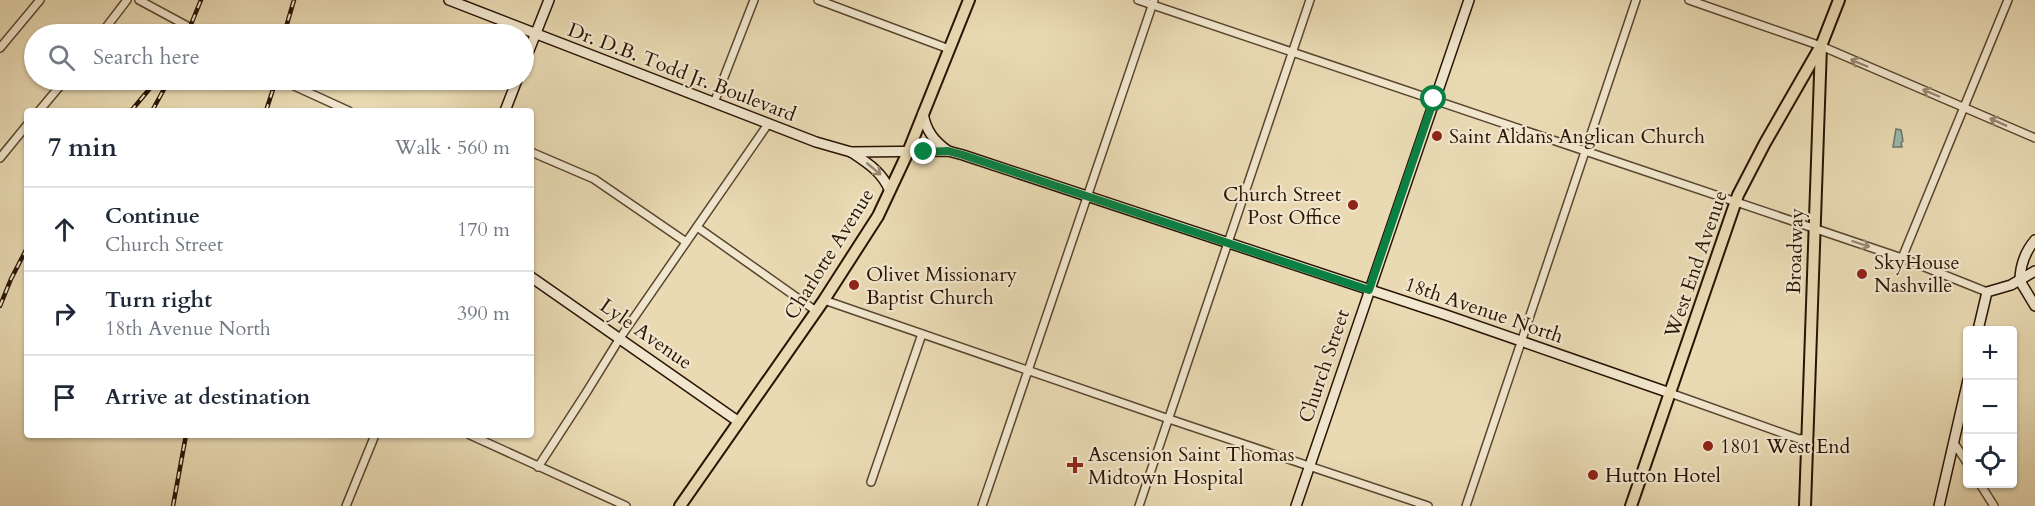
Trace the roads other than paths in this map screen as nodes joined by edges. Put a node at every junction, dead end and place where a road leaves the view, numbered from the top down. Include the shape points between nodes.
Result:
1 (40, 0) edge
2 (127, 0) edge
3 (139, 0) edge
4 (449, 0) edge
5 (549, 0) edge
6 (754, 0) edge
7 (818, 0) edge
8 (969, 0) edge
9 (1138, 0) edge
10 (1310, 0) edge
11 (1469, 0) edge
12 (1636, 0) edge
13 (1689, 0) edge
14 (1839, 0) edge
15 (2008, 0) edge
16 (1154, 2) edge
17 (471, 4) edge
18 (109, 24) edge
19 (183, 24) edge
20 (512, 24) edge
21 (535, 35) joint
22 (1821, 46) junction
23 (0, 48) edge
24 (949, 49) junction
25 (1293, 52) junction
26 (57, 90) edge
27 (303, 90) edge
28 (513, 90) edge
29 (1434, 99) junction
30 (714, 103) junction
31 (1965, 107) junction
32 (42, 108) edge
33 (342, 108) edge
34 (506, 108) edge
35 (923, 113) junction
36 (768, 124) junction
37 (24, 129) edge
38 (2035, 138) edge
39 (948, 151) junction
40 (851, 152) junction
41 (908, 152) junction
42 (1587, 152) junction
43 (534, 153) edge
44 (0, 158) edge
45 (890, 192) junction
46 (1087, 197) junction
47 (1735, 202) junction
48 (697, 227) junction
49 (1814, 229) junction
50 (2035, 240) edge
51 (686, 242) junction
52 (1228, 244) junction
53 (1902, 258) junction
54 (2035, 271) edge
55 (534, 279) edge
56 (2020, 281) junction
57 (1369, 290) junction
58 (1987, 292) junction
59 (824, 300) junction
60 (2035, 306) edge
61 (816, 311) junction
62 (1979, 326) edge
63 (922, 334) junction
64 (620, 338) junction
65 (1522, 341) junction
66 (1029, 370) junction
67 (1670, 393) junction
68 (1963, 402) edge
69 (1169, 419) junction
70 (739, 422) junction
71 (374, 438) edge
72 (476, 438) edge
73 (1807, 438) junction
74 (1954, 443) junction
75 (1963, 456) edge
76 (1310, 466) junction
77 (538, 467) junction
78 (871, 482) dead end
79 (1983, 488) edge
80 (684, 505) edge
81 (346, 506) edge
82 (626, 506) edge
83 (982, 506) edge
84 (1139, 506) edge
85 (1296, 506) edge
86 (1428, 506) edge
87 (1466, 506) edge
88 (1631, 506) edge
89 (1805, 506) edge
90 (1939, 506) edge
91 (1994, 506) edge

1 - 23 street
2 - 18 street
3 - 19 street
4 - 17 main road, Dr. D.B. Todd Jr. Boulevard
5 - 21 main road
6 - 30 street
7 - 24 street
8 - 24 main road, Charlotte Avenue
9 - 16 street
10 - 25 street
11 - 29 main road, Church Street
12 - 42 street
13 - 22 street
14 - 22 main road, Broadway
15 - 31 street
16 - 25 street
16 - 46 street
17 - 20 main road, Dr. D.B. Todd Jr. Boulevard
21 - 30 main road, Dr. D.B. Todd Jr. Boulevard
31 -> 22 street
22 - 47 main road, West End Avenue
22 - 49 main road, Broadway
24 - 35 main road, Charlotte Avenue
25 - 29 street
25 - 52 street
26 - 32 street
27 - 33 street
28 - 34 main road
29 - 42 street
29 - 57 main road, Church Street
30 - 36 main road, Dr. D.B. Todd Jr. Boulevard
38 -> 31 street
31 - 53 street
35 - 39 main road via 930,134
35 - 41 main road, Charlotte Avenue
36 - 40 main road, Dr. D.B. Todd Jr. Boulevard
36 - 48 street
37 - 44 street
39 - 41 main road, 18th Avenue North
39 - 46 main road, 18th Avenue North
40 - 41 main road, Dr. D.B. Todd Jr. Boulevard
40 -> 45 main road via 879,171
41 - 45 main road, Charlotte Avenue
42 - 47 street
42 - 65 street
43 - 51 street via 594,179
45 - 59 main road, Charlotte Avenue
46 - 52 main road, 18th Avenue North
46 - 66 street
47 - 49 street
47 - 67 main road, West End Avenue
48 - 51 street
48 - 61 street
49 -> 53 street
49 - 73 main road, Broadway
50 - 56 main road via 2025,254
51 - 64 street
52 - 57 main road, 18th Avenue North
52 - 69 street
53 - 58 street
54 - 56 main road
55 - 64 main road, Lyle Avenue
56 - 58 main road
56 - 60 main road
57 - 65 main road, 18th Avenue North
57 - 76 main road, Church Street
58 - 62 main road
59 - 61 main road, Charlotte Avenue
59 - 63 street
61 - 70 main road, Charlotte Avenue
63 - 66 street
63 - 78 street
64 - 70 main road, Lyle Avenue
64 - 77 street
65 - 67 main road, 18th Avenue North
65 - 87 street
66 - 69 street
66 - 83 street
67 - 73 street via 1799,439
67 - 88 main road, West End Avenue
68 - 74 main road
69 - 76 street
69 - 84 street
70 - 80 main road, Charlotte Avenue
71 - 81 street
72 - 77 street
73 - 89 main road, Broadway
74 - 75 street
74 - 90 main road
76 - 85 main road, Church Street
76 - 86 street
77 - 82 street
79 - 91 street

